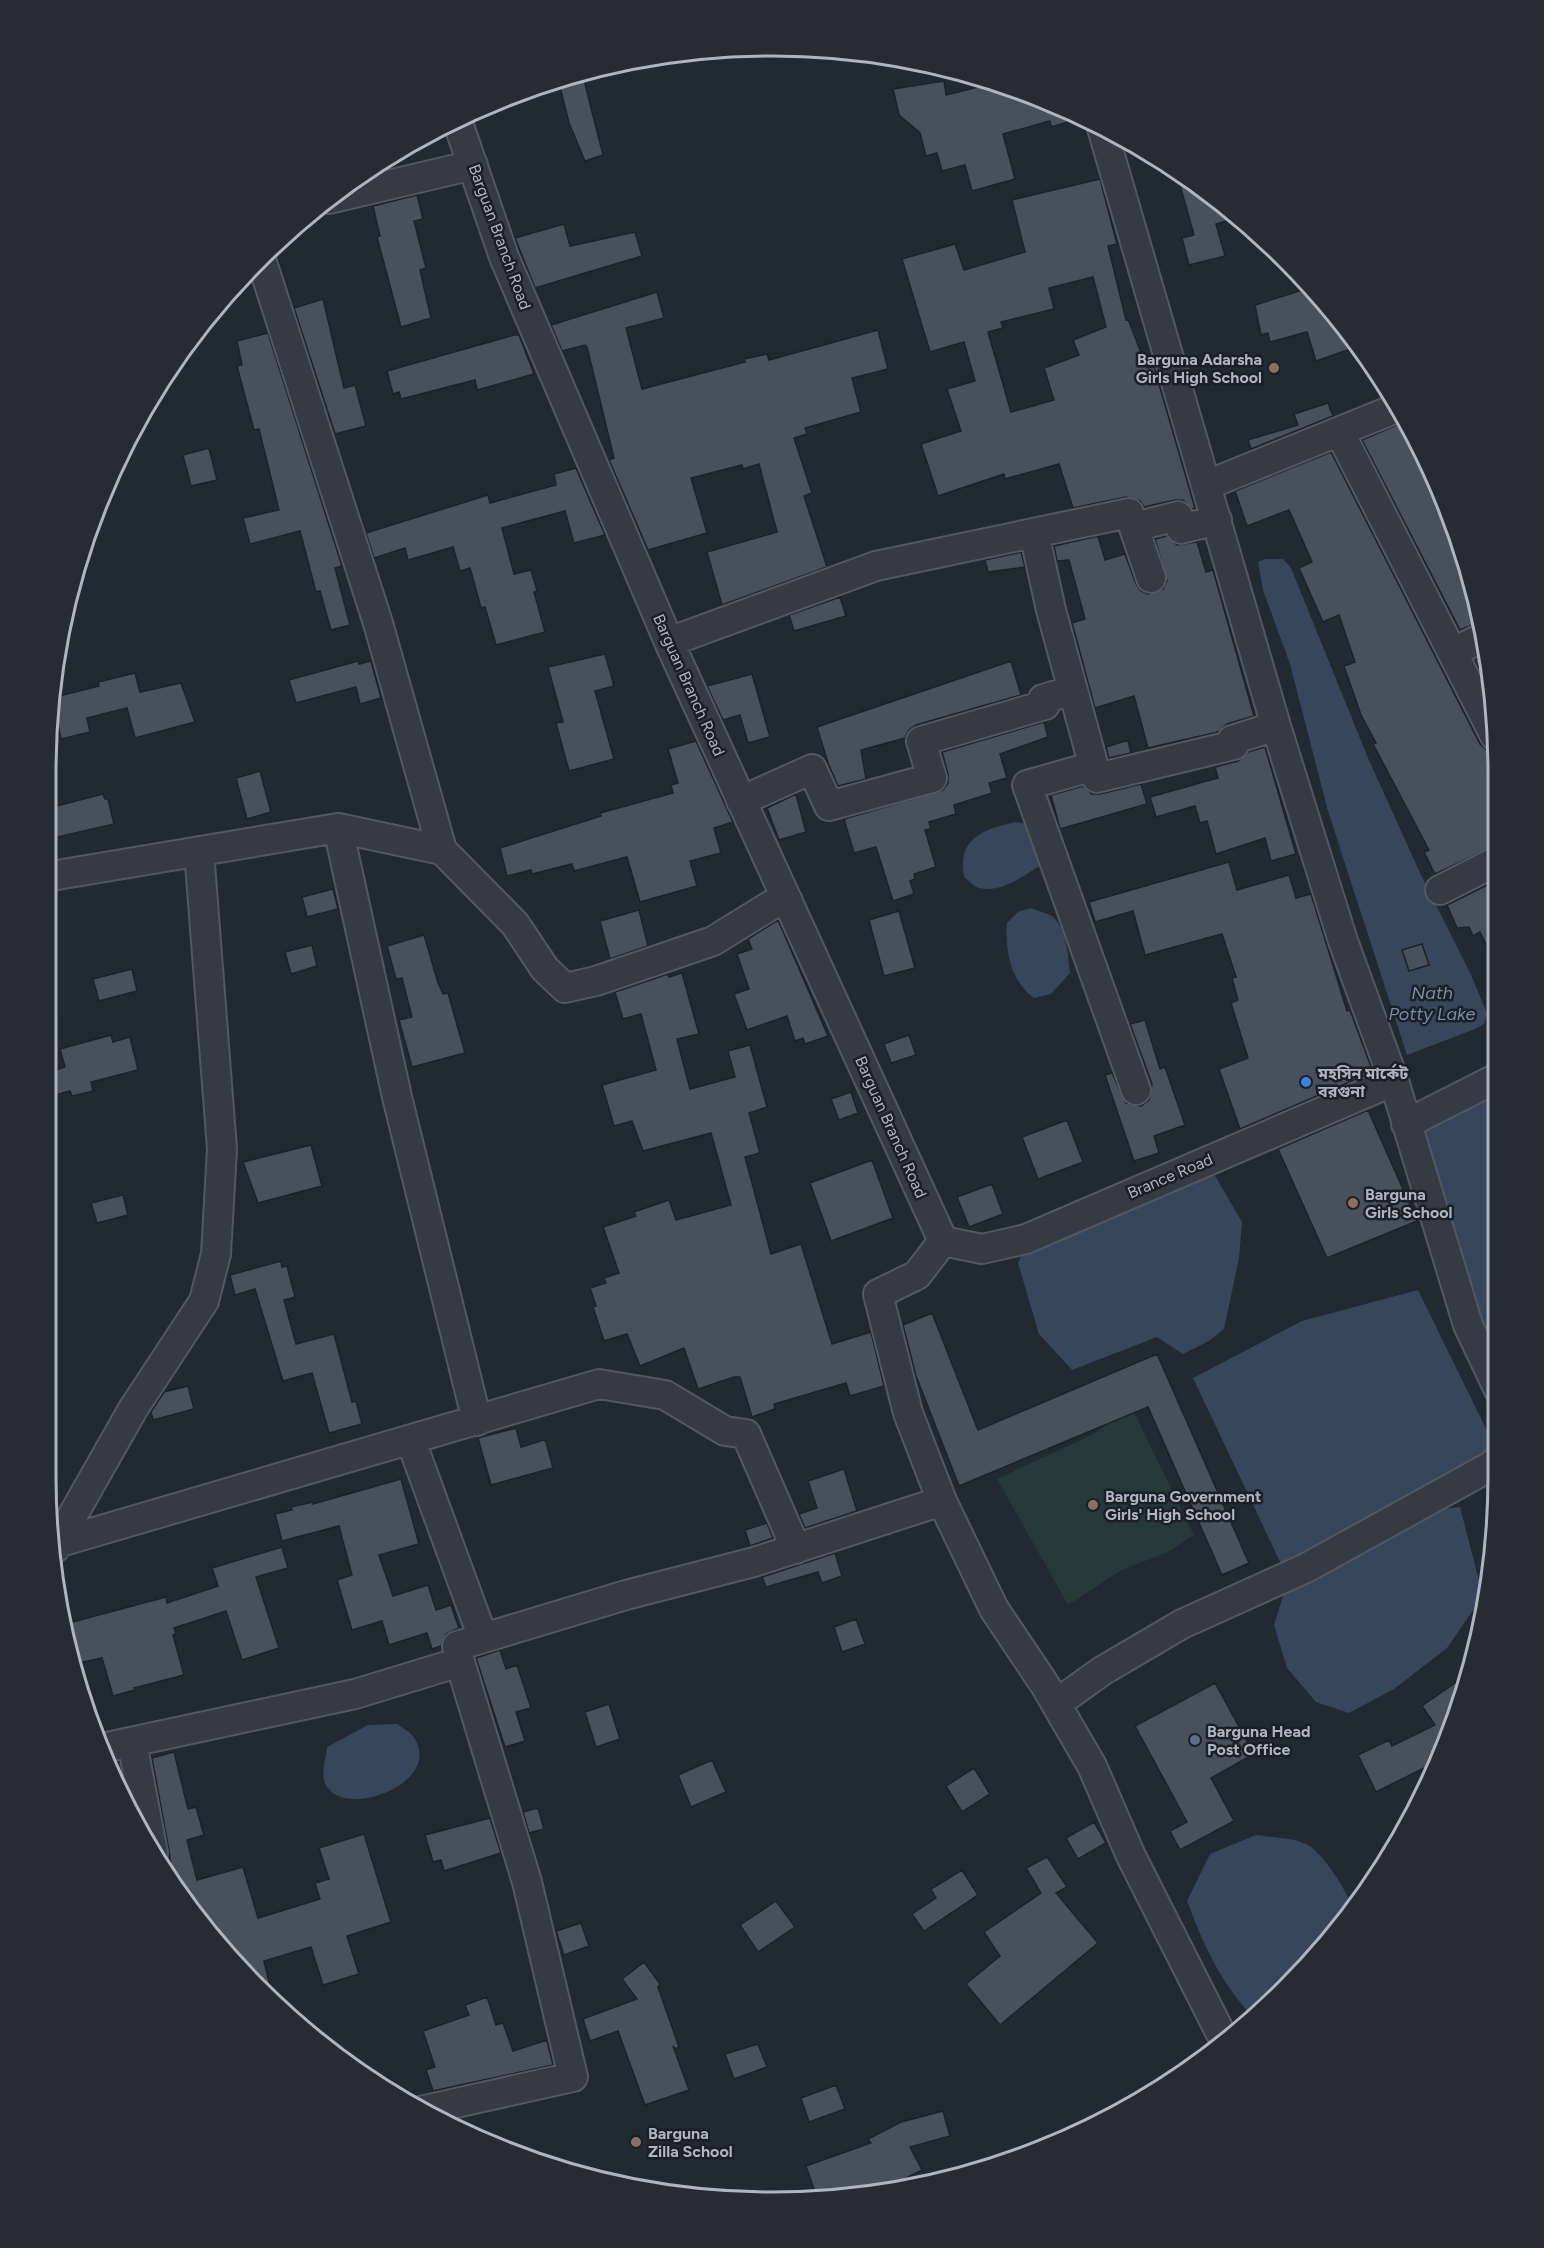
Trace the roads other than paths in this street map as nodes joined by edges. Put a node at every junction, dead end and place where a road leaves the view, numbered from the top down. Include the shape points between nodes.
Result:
1 (460, 127) edge
2 (1105, 137) edge
3 (473, 165) junction
4 (349, 194) edge
5 (263, 267) edge
6 (1391, 411) edge
7 (1340, 433) junction
8 (1207, 485) junction
9 (1217, 520) junction
10 (1134, 527) junction
11 (1034, 533) junction
12 (1151, 578) dead end
13 (1476, 641) edge
14 (669, 642) junction
15 (1453, 652) junction
16 (1073, 690) junction
17 (1486, 717) edge
18 (1276, 726) junction
19 (1094, 766) junction
20 (741, 801) junction
21 (338, 828) junction
22 (442, 850) junction
23 (199, 851) junction
24 (1488, 866) edge
25 (56, 875) edge
26 (1440, 890) dead end
27 (788, 901) junction
28 (1394, 1081) junction
29 (1488, 1083) edge
30 (1136, 1090) dead end
31 (1406, 1124) junction
32 (943, 1241) junction
33 (1488, 1364) edge
34 (477, 1421) junction
35 (411, 1441) junction
36 (1488, 1468) edge
37 (942, 1501) junction
38 (59, 1540) edge
39 (59, 1544) edge
40 (796, 1549) junction
41 (483, 1638) junction
42 (460, 1662) junction
43 (1056, 1704) junction
44 (132, 1742) junction
45 (109, 1747) edge
46 (149, 1829) edge
47 (1222, 2033) edge
48 (434, 2108) edge

1 - 3 street, Barguan Branch Road
2 - 8 street
3 - 4 street
3 - 14 street, Barguan Branch Road via 504,257
5 - 22 street via 378,623
6 - 7 street
7 - 8 street
7 - 15 street
8 - 9 street
9 - 10 street via 1181,529 1178,516
9 - 18 street
10 - 11 street via 1130,513
10 - 12 street
11 - 14 street via 876,566
11 - 16 street
13 - 15 street
14 - 20 street, Barguan Branch Road
15 - 17 street
16 - 19 street
16 - 20 street via 1043,699 1045,705 921,741 932,778 829,806 812,769
18 - 19 street via 1232,740 1234,745 1097,778
18 - 28 street via 1343,941
19 - 30 street via 1027,785
20 - 27 street, Barguan Branch Road
21 - 22 street
21 - 23 street
21 - 34 street via 397,1097
22 - 27 street via 515,924 545,969 565,988 713,941 773,904
23 - 25 street
23 - 38 street via 222,1149 216,1254 204,1301 133,1409
24 - 26 street
27 - 32 street, Barguan Branch Road
28 - 31 street
28 - 32 street, Brance Road via 1026,1239 982,1249
29 - 31 street
31 - 33 street via 1468,1325
32 - 37 street via 917,1275 878,1294 908,1413
34 - 35 street
34 - 40 street via 599,1384 665,1395 725,1431 746,1434
35 - 39 street
35 - 41 street
36 - 43 street via 1306,1568 1182,1624 1102,1671
37 - 40 street
37 - 43 street via 994,1608
40 - 41 street
41 - 42 street via 457,1646
42 - 44 street via 355,1694
42 - 48 street via 527,1882 573,2077
43 - 47 street via 1092,1766 1131,1856
44 - 45 street
44 - 46 street

